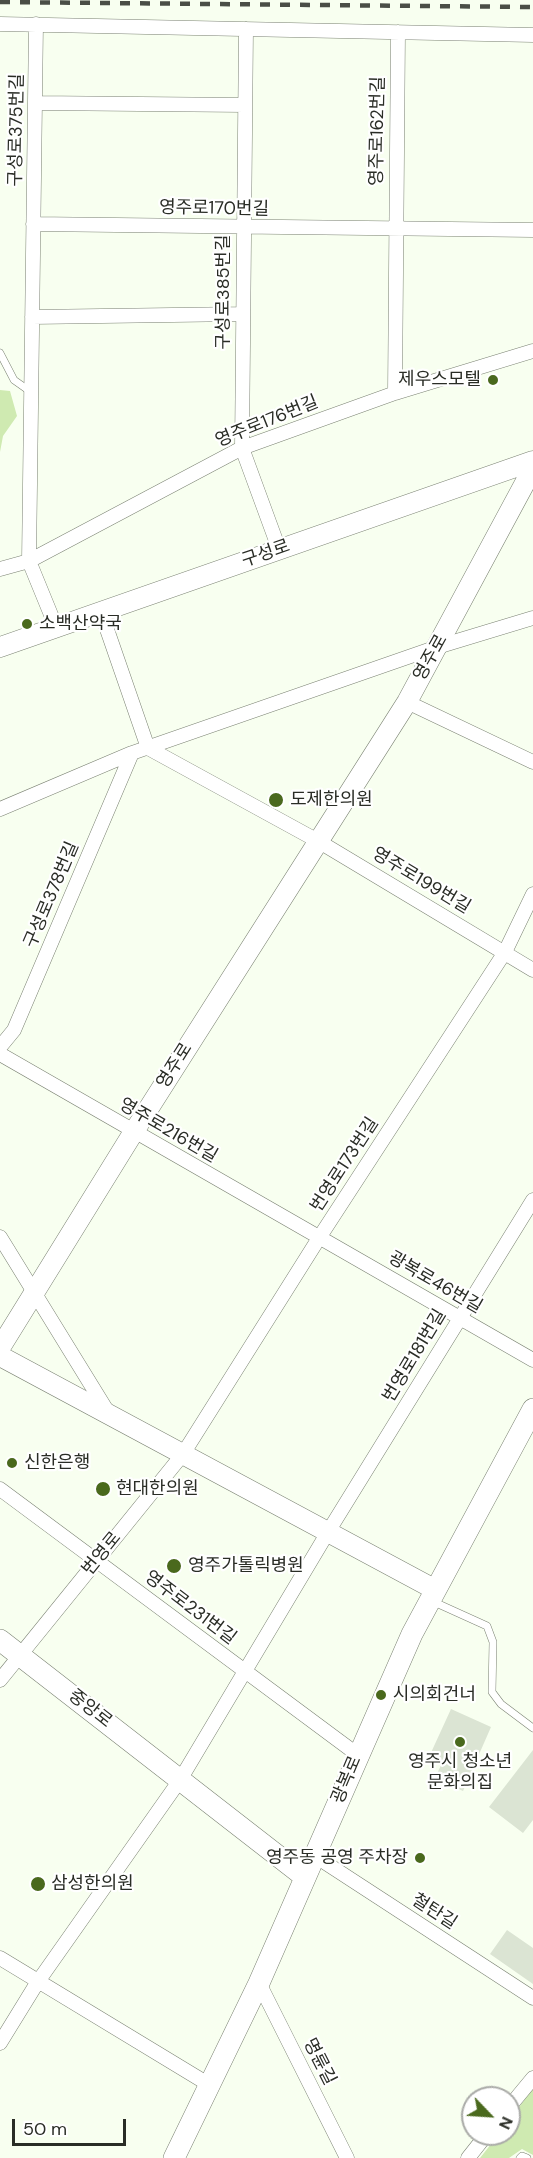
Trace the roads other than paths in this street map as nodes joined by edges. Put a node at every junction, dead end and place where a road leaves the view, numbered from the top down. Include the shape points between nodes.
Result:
1 (0, 24) edge
2 (36, 24) junction
3 (246, 29) junction
4 (398, 32) junction
5 (533, 35) edge
6 (35, 103) junction
7 (245, 105) junction
8 (33, 224) junction
9 (242, 227) junction
10 (395, 230) junction
11 (533, 230) edge
12 (242, 314) junction
13 (32, 317) junction
14 (533, 351) edge
15 (0, 352) edge
16 (31, 392) junction
17 (395, 393) junction
18 (242, 448) junction
19 (533, 461) edge
20 (533, 468) edge
21 (279, 549) junction
22 (29, 561) junction
23 (0, 569) edge
24 (101, 612) junction
25 (533, 618) edge
26 (56, 627) junction
27 (0, 647) edge
28 (437, 647) junction
29 (407, 702) junction
30 (148, 748) junction
31 (132, 753) junction
32 (533, 762) edge
33 (0, 809) edge
34 (318, 841) junction
35 (533, 894) edge
36 (505, 952) junction
37 (533, 970) edge
38 (0, 1047) edge
39 (0, 1054) edge
40 (133, 1132) junction
41 (533, 1200) edge
42 (0, 1237) edge
43 (319, 1238) junction
44 (35, 1293) junction
45 (459, 1318) junction
46 (0, 1348) edge
47 (0, 1356) edge
48 (533, 1360) edge
49 (533, 1409) edge
50 (110, 1415) junction
51 (183, 1454) junction
52 (0, 1489) edge
53 (328, 1532) junction
54 (96, 1560) junction
55 (432, 1594) junction
56 (0, 1640) edge
57 (22, 1654) junction
58 (246, 1672) junction
59 (0, 1680) edge
60 (533, 1728) edge
61 (358, 1755) junction
62 (180, 1780) junction
63 (315, 1856) junction
64 (305, 1877) junction
65 (0, 1958) edge
66 (37, 1983) junction
67 (259, 1983) junction
68 (533, 1998) edge
69 (0, 2043) edge
70 (533, 2078) edge
71 (208, 2084) junction
72 (521, 2093) edge
73 (478, 2146) edge
74 (174, 2158) edge
75 (347, 2158) edge
76 (468, 2158) edge
77 (520, 2158) edge
78 (527, 2158) edge

1 - 2 street
2 - 3 street
2 - 6 street, 구성로375번길
3 - 4 street
3 - 7 street, 구성로385번길
4 - 5 street
4 - 10 street, 영주로162번길
6 - 7 street
6 - 8 street, 구성로375번길
7 - 9 street, 구성로385번길
8 - 9 street, 영주로170번길
8 - 13 street, 구성로375번길
9 - 10 street, 영주로170번길
9 - 12 street, 구성로385번길
10 - 11 street, 영주로170번길
10 - 17 street
12 - 13 street
12 - 18 street, 구성로385번길
13 - 16 street, 구성로375번길
14 - 17 street, 영주로176번길
15 - 16 lane via 14,380
16 - 22 street, 구성로375번길
17 - 18 street, 영주로176번길
18 - 21 street, 구성로385번길
18 - 22 street, 영주로176번길
19 - 21 street, 구성로
20 - 28 street, 영주로
21 - 24 street, 구성로
22 - 23 street, 영주로176번길
22 - 26 street, 구성로375번길
24 - 26 street, 구성로
24 - 30 street
25 - 28 street
26 - 27 street, 구성로
28 - 29 street, 영주로
28 - 30 street
29 - 32 street
29 - 34 street, 영주로
30 - 31 street
30 - 34 street
31 - 33 street
31 - 38 street, 구성로378번길 via 14,1030
34 - 36 street, 영주로199번길
34 - 40 street, 영주로
35 - 36 street, 번영로173번길
36 - 37 street, 영주로199번길
36 - 43 street, 번영로173번길
39 - 40 street, 영주로216번길
40 - 43 street, 영주로216번길
40 - 44 street, 영주로
41 - 45 street, 번영로181번길
42 - 44 street
43 - 45 street, 광복로46번길
43 - 51 street, 번영로173번길
44 - 46 street, 영주로
44 - 50 street
45 - 48 street, 광복로46번길
45 - 53 street, 번영로181번길
47 - 50 street
49 - 55 main road, 광복로
50 - 51 street
51 - 53 street
51 - 54 street, 번영로
52 - 54 street, 영주로231번길
53 - 55 street
53 - 58 street
54 - 57 street, 번영로
54 - 58 street, 영주로231번길
55 - 60 lane via 487,1626 493,1642 492,1692 501,1704
55 - 61 main road, 광복로
56 - 57 main road, 중앙로
57 - 59 street, 번영로
57 - 62 main road, 중앙로
58 - 61 street, 영주로231번길
58 - 62 street
61 - 63 main road, 광복로
62 - 64 main road, 중앙로
62 - 66 street
63 - 64 main road, 광복로
63 - 68 street, 철탄길
64 - 67 main road, 광복로
65 - 66 street
66 - 69 street
66 - 71 street
67 - 71 main road, 광복로
67 - 75 street, 명륜길
70 - 72 street
71 - 74 main road, 광복로
73 - 76 street
77 - 78 lane

